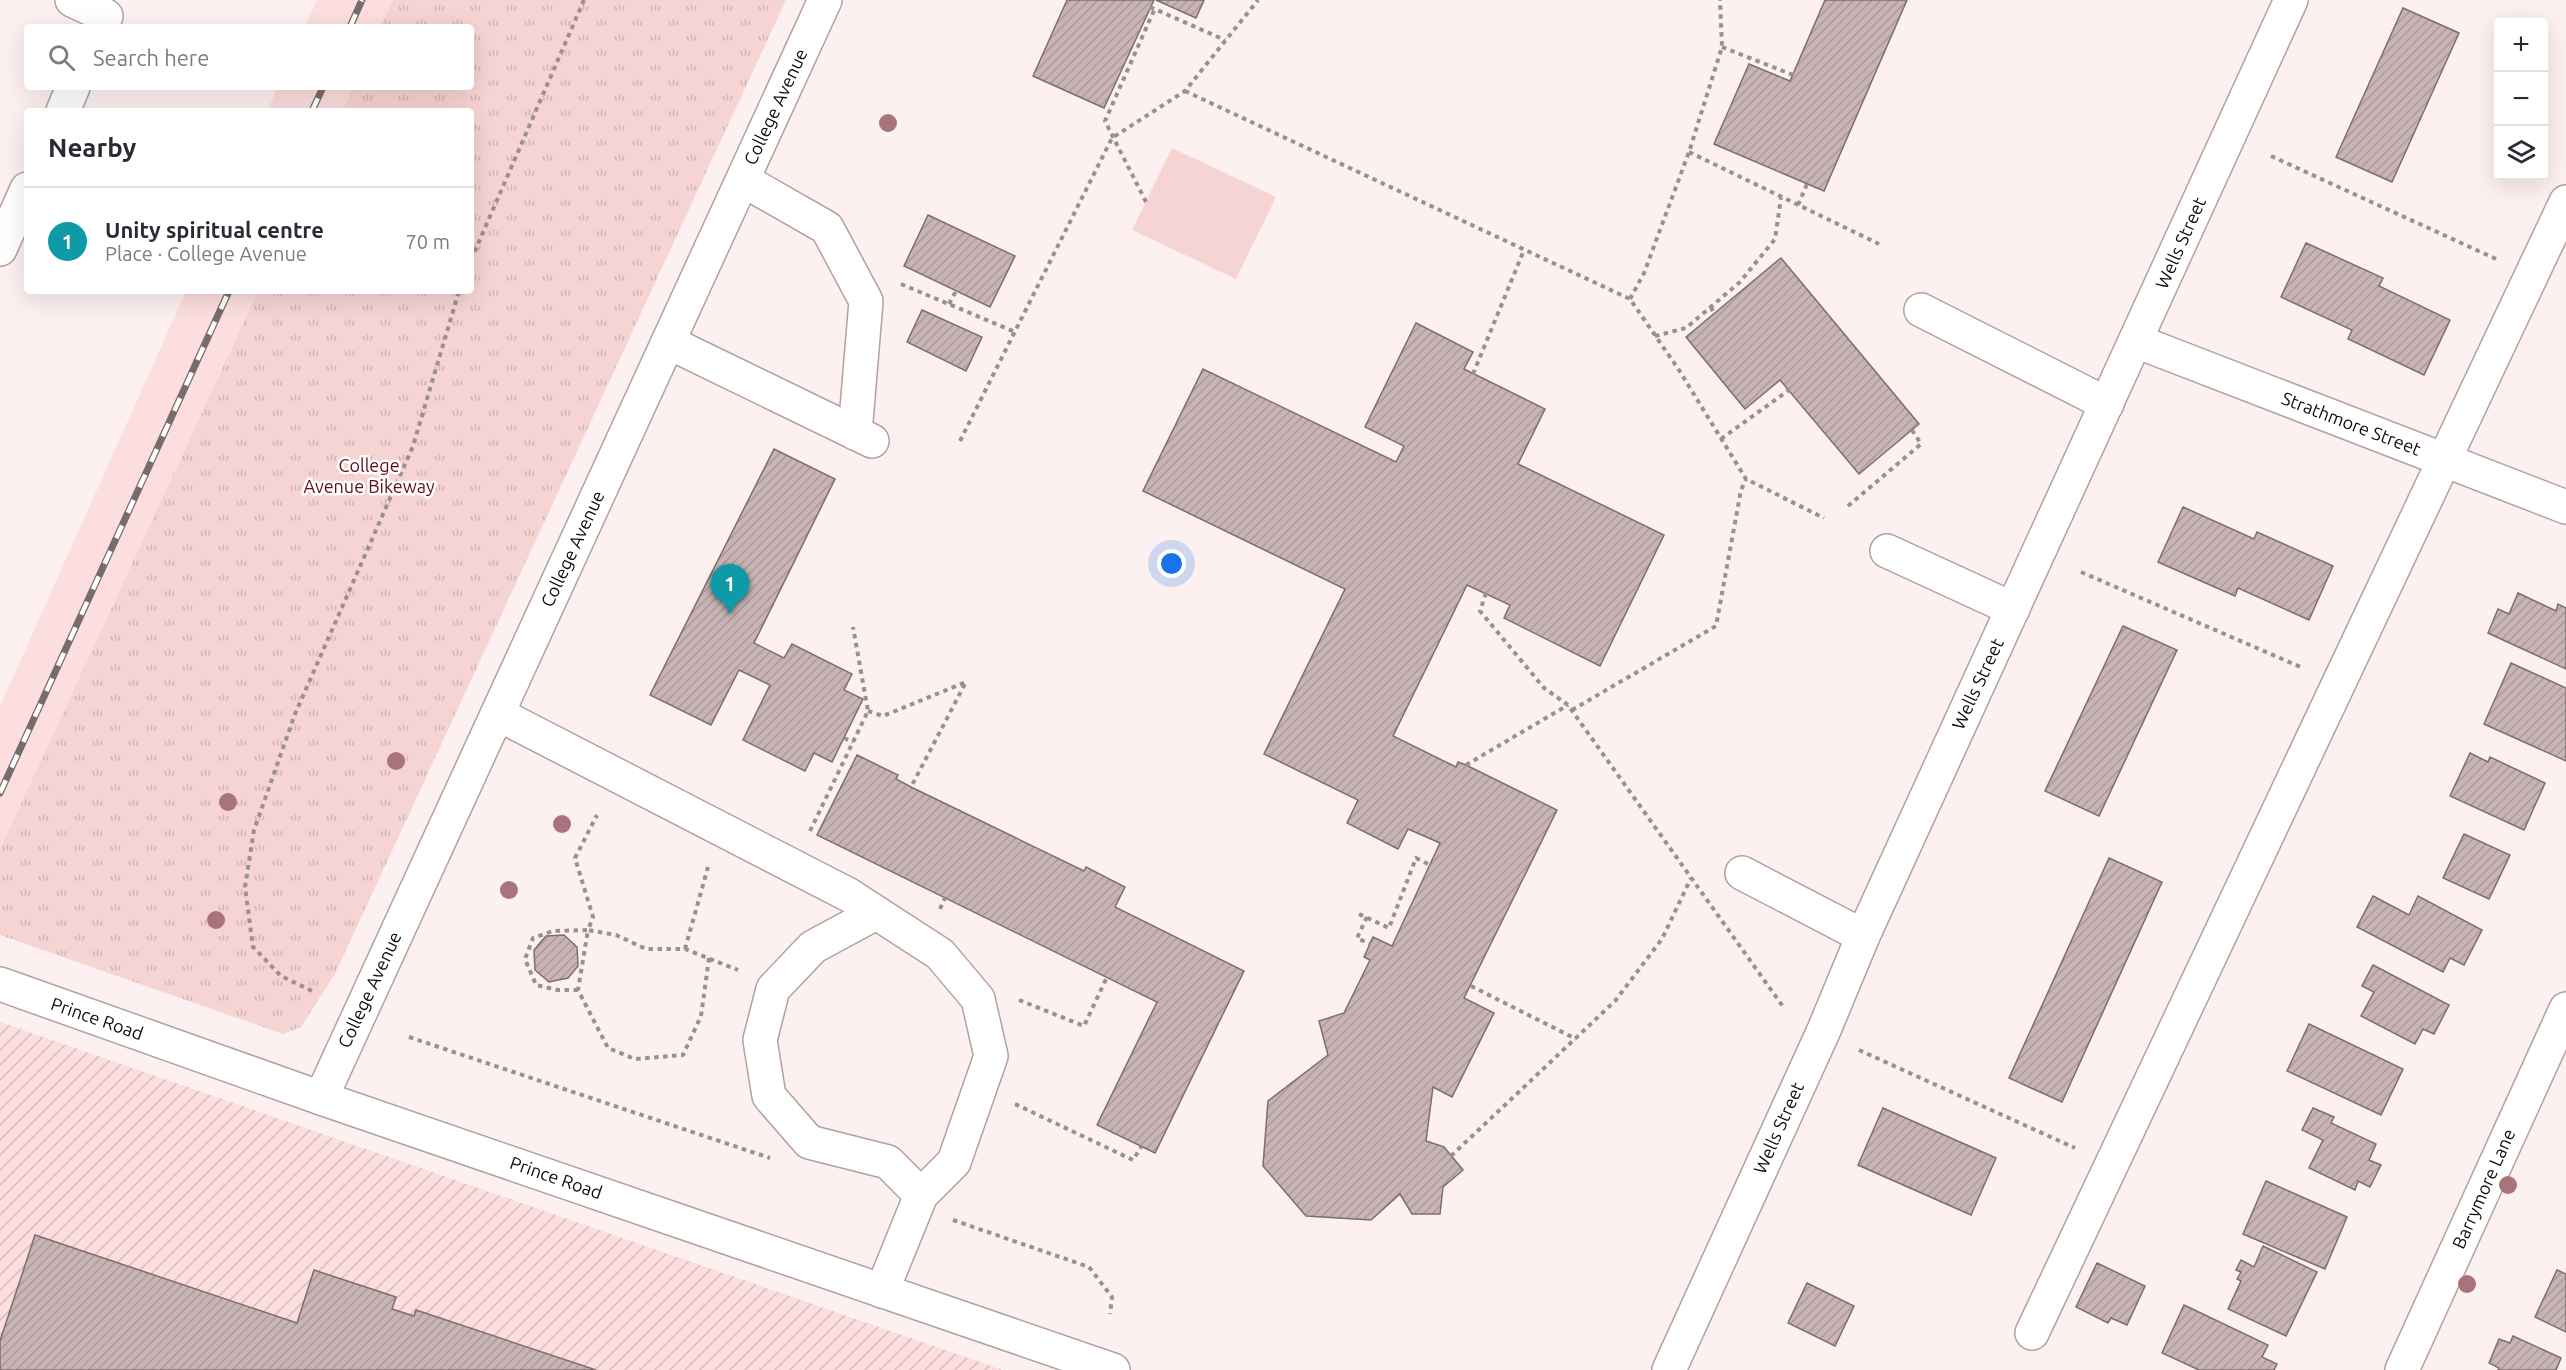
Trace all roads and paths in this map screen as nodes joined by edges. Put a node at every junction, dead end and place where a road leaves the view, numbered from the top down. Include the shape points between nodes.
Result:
1 (72, 0) edge
2 (584, 0) edge
3 (825, 0) edge
4 (1258, 0) edge
5 (1720, 0) edge
6 (2291, 0) edge
7 (107, 14) edge
8 (1225, 40) junction
9 (1722, 47) junction
10 (1793, 75) dead end
11 (73, 90) edge
12 (1185, 91) junction
13 (64, 108) edge
14 (1112, 138) junction
15 (1689, 153) junction
16 (2271, 156) dead end
17 (743, 180) junction
18 (1807, 184) dead end
19 (24, 196) edge
20 (1781, 198) junction
21 (1146, 202) dead end
22 (2566, 202) edge
23 (1798, 205) junction
24 (1879, 244) dead end
25 (0, 249) edge
26 (1524, 250) junction
27 (474, 253) edge
28 (2532, 275) junction
29 (901, 284) dead end
30 (956, 291) dead end
31 (458, 294) edge
32 (1630, 300) junction
33 (949, 304) junction
34 (1711, 308) junction
35 (1921, 310) dead end
36 (1714, 314) dead end
37 (1015, 332) junction
38 (1656, 336) junction
39 (2136, 341) junction
40 (668, 342) junction
41 (1473, 374) dead end
42 (1789, 390) dead end
43 (2107, 404) junction
44 (1912, 430) dead end
45 (1721, 439) junction
46 (960, 441) dead end
47 (2445, 461) junction
48 (1746, 479) junction
49 (1848, 506) dead end
50 (2566, 507) edge
51 (1824, 518) dead end
52 (1887, 551) dead end
53 (2081, 572) dead end
54 (1486, 594) dead end
55 (2013, 609) junction
56 (853, 627) dead end
57 (2340, 684) junction
58 (1568, 705) junction
59 (1572, 710) junction
60 (868, 711) junction
61 (498, 714) junction
62 (844, 738) dead end
63 (853, 742) junction
64 (1466, 765) dead end
65 (911, 787) dead end
66 (597, 815) dead end
67 (808, 834) dead end
68 (710, 862) dead end
69 (1430, 865) dead end
70 (1742, 873) dead end
71 (1691, 877) junction
72 (876, 913) junction
73 (1359, 914) dead end
74 (1367, 917) junction
75 (588, 930) junction
76 (1863, 936) junction
77 (1370, 944) dead end
78 (685, 949) junction
79 (709, 958) junction
80 (741, 971) dead end
81 (1107, 977) dead end
82 (0, 984) edge
83 (1471, 986) dead end
84 (578, 990) junction
85 (312, 991) dead end
86 (1009, 996) dead end
87 (1784, 1008) dead end
88 (2566, 1008) edge
89 (1575, 1039) junction
90 (1859, 1050) dead end
91 (321, 1098) junction
92 (1014, 1104) dead end
93 (1141, 1147) dead end
94 (1451, 1156) dead end
95 (2112, 1165) junction
96 (921, 1195) junction
97 (882, 1291) junction
98 (2032, 1333) dead end
99 (1097, 1368) edge
100 (1669, 1370) edge
101 (2402, 1370) edge

1 - 7 street
2 - 27 path
3 - 17 street, College Avenue
4 - 8 path
5 - 9 path
6 - 39 street, Wells Street
8 - 12 path
8 - 14 path via 1153,8 1105,121
9 - 10 path
9 - 15 path
11 - 13 street
12 - 14 path
12 - 26 path
14 - 21 path
14 - 37 path
15 - 20 path
15 - 32 path
16 - 28 path
17 - 40 street, College Avenue
17 - 40 street via 827,228 866,301 865,437
18 - 23 path
19 - 25 street
20 - 23 path
20 - 34 path via 1775,239 1740,282
22 - 28 street
23 - 24 path
26 - 32 path
26 - 41 path
28 - 47 street
29 - 33 path
30 - 33 path
31 - 85 path via 413,447 296,714 254,830 245,888 253,947 281,976
32 - 38 path
33 - 37 path
34 - 36 path
34 - 38 path via 1686,328
35 - 43 street
37 - 46 path
38 - 45 path
39 - 43 street, Wells Street
39 - 47 street, Strathmore Street
40 - 61 street, College Avenue
42 - 45 path
43 - 55 street, Wells Street
44 - 49 path via 1921,444
45 - 48 path
47 - 50 street, Strathmore Street
47 - 57 street
48 - 51 path
48 - 59 path via 1716,626
52 - 55 street
53 - 57 path
54 - 58 path via 1480,611 1544,688
55 - 76 street, Wells Street
56 - 60 path
57 - 95 street
58 - 59 path
58 - 64 path
59 - 71 path
60 - 63 path
60 - 65 path via 883,716 966,682
61 - 72 street
61 - 91 street, College Avenue
62 - 63 path
63 - 67 path
66 - 75 path via 575,858 593,917
68 - 78 path
69 - 74 path via 1416,858 1389,927
70 - 76 street
71 - 87 path
71 - 89 path via 1662,939 1616,1001
72 - 96 street via 940,954 978,999 991,1056 954,1162
72 - 96 street via 813,947 773,989 760,1040 769,1096 809,1142 888,1162
73 - 74 path
74 - 77 path via 1357,938
75 - 78 path via 616,935 646,949
75 - 84 path
75 - 84 path via 553,931 533,938 525,959 536,985
76 - 100 street, Wells Street
78 - 79 path
79 - 80 path
79 - 84 path via 701,1016 683,1055 635,1059 608,1048
81 - 86 path via 1084,1026
82 - 91 street, Prince Road
83 - 89 path
88 - 101 street, Barrymore Lane
89 - 94 path
90 - 95 path
91 - 97 street, Prince Road
92 - 93 path via 1133,1160
95 - 98 street
96 - 97 street
97 - 99 street, Prince Road

